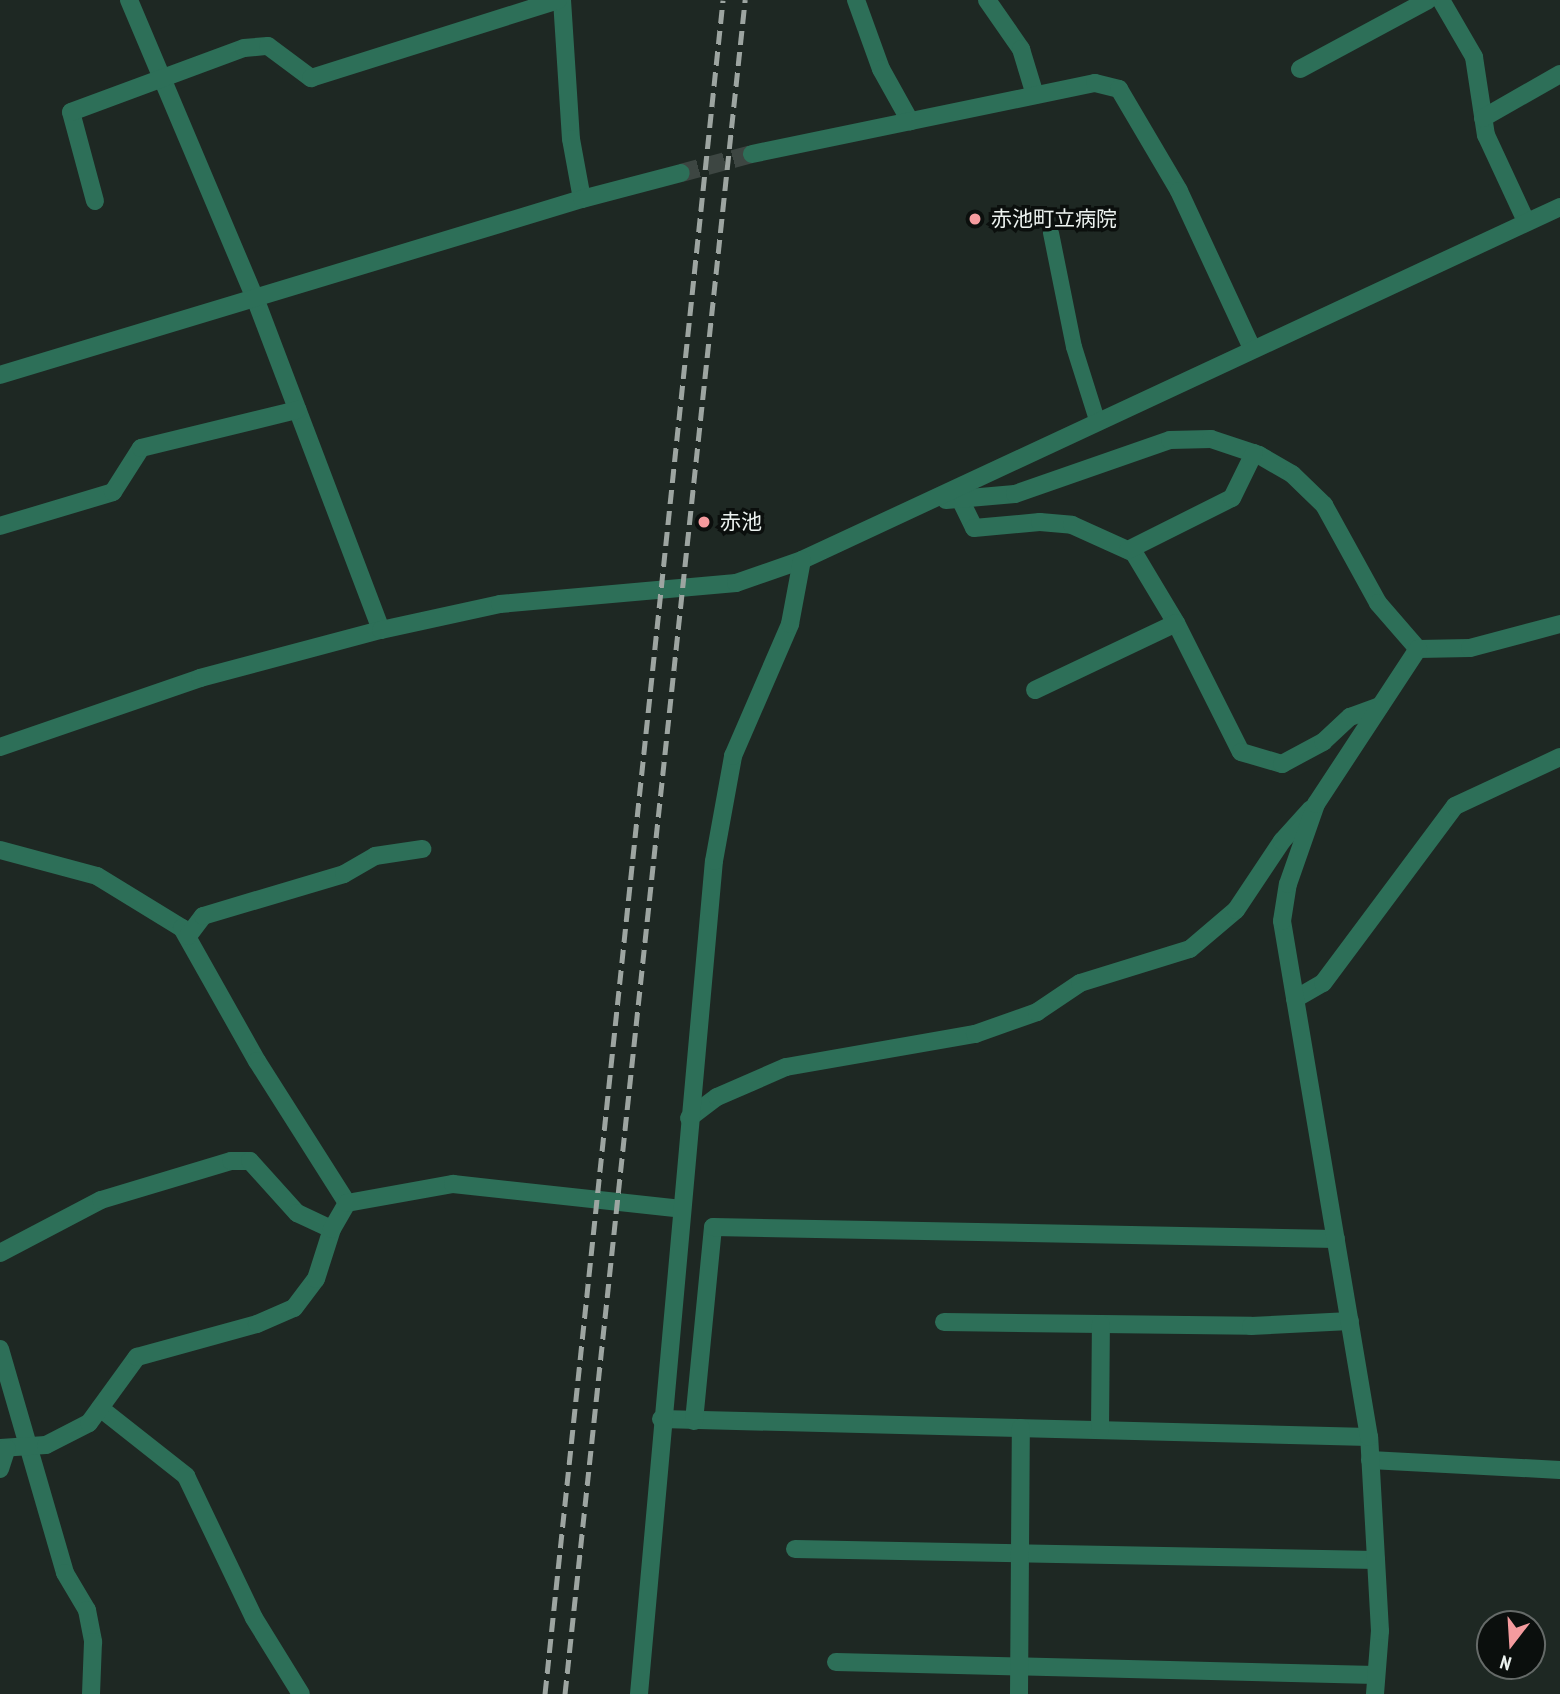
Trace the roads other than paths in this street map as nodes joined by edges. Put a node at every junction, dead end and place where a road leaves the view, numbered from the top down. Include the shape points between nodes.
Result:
1 (130, 0) edge
2 (560, 0) edge
3 (856, 0) edge
4 (987, 0) edge
5 (1428, 0) edge
6 (1441, 0) edge
7 (1300, 69) dead end
8 (1560, 74) edge
9 (165, 77) junction
10 (1035, 95) junction
11 (1483, 118) junction
12 (909, 121) junction
13 (752, 154) tunnel mouth
14 (681, 173) tunnel mouth
15 (582, 199) junction
16 (96, 201) dead end
17 (1560, 207) edge
18 (1526, 221) junction
19 (1051, 233) dead end
20 (255, 298) junction
21 (1251, 348) junction
22 (0, 375) edge
23 (297, 410) junction
24 (1097, 420) junction
25 (1254, 453) junction
26 (960, 499) junction
27 (938, 500) junction
28 (0, 526) edge
29 (1128, 550) junction
30 (802, 560) junction
31 (1176, 623) junction
32 (1560, 624) edge
33 (381, 630) junction
34 (1418, 649) junction
35 (1035, 690) dead end
36 (1380, 706) junction
37 (0, 747) edge
38 (1560, 757) edge
39 (1316, 804) junction
40 (0, 849) edge
41 (422, 849) dead end
42 (188, 936) junction
43 (1295, 999) junction
44 (689, 1118) junction
45 (347, 1203) junction
46 (674, 1209) junction
47 (332, 1229) junction
48 (1336, 1239) junction
49 (0, 1253) edge
50 (1350, 1321) junction
51 (944, 1322) dead end
52 (1101, 1324) junction
53 (0, 1349) edge
54 (100, 1408) junction
55 (662, 1419) junction
56 (694, 1421) junction
57 (1021, 1428) junction
58 (1100, 1430) junction
59 (1369, 1437) junction
60 (4, 1448) edge
61 (29, 1448) junction
62 (1370, 1460) junction
63 (0, 1469) edge
64 (1560, 1470) edge
65 (795, 1549) dead end
66 (1020, 1554) junction
67 (1376, 1560) junction
68 (836, 1662) dead end
69 (1019, 1666) junction
70 (1377, 1675) junction
71 (91, 1694) edge
72 (301, 1694) edge
73 (639, 1694) edge
74 (1019, 1694) edge
75 (1375, 1694) edge

1 - 9 street
2 - 9 street via 311,78 268,46 243,48
2 - 15 street via 571,139
3 - 12 street via 881,69
4 - 10 street via 1020,49
5 - 7 street
6 - 11 street via 1474,57
8 - 11 street
9 - 16 street via 71,112
9 - 20 street
10 - 12 street
10 - 21 street via 1095,83 1119,89 1179,191
11 - 18 street via 1486,135
12 - 13 street
14 - 15 street
15 - 20 street
17 - 18 street
18 - 21 street
19 - 24 lane via 1074,347
20 - 22 street
20 - 23 street
21 - 24 street
23 - 28 street via 141,448 113,492
23 - 33 street
24 - 27 street
25 - 26 street via 1211,439 1170,440 1015,494
25 - 29 street via 1232,498
25 - 34 street via 1292,474 1324,505 1378,603
26 - 27 street
26 - 29 street via 974,528 1040,522 1072,525
27 - 30 street
29 - 31 street
30 - 33 street via 736,583 500,604
30 - 44 street via 790,624 733,756 714,861
31 - 35 street
31 - 36 street via 1241,752 1282,764 1323,741 1350,717
32 - 34 street via 1470,648
33 - 37 street via 201,678
34 - 36 street
36 - 39 street
38 - 43 street via 1455,806 1323,983
39 - 43 street via 1288,884 1282,921
39 - 44 street via 1282,841 1236,910 1190,949 1080,984 1037,1012 975,1034 786,1067 717,1097
40 - 42 street via 97,876
41 - 42 street via 375,856 344,874 203,916
42 - 45 street via 257,1061
43 - 48 street
44 - 46 street
45 - 46 street via 453,1184
45 - 47 street
46 - 55 street
47 - 49 street via 297,1213 250,1161 231,1161 101,1200
47 - 54 street via 316,1279 294,1308 257,1324 137,1357
48 - 50 street
48 - 56 street via 713,1227
50 - 52 street via 1251,1326
50 - 59 street
51 - 52 street
52 - 58 street
53 - 61 street
54 - 61 street via 89,1423 46,1445
54 - 72 street via 186,1476 254,1618
55 - 56 street
55 - 73 street
56 - 57 street
57 - 58 street
57 - 66 street
58 - 59 street
59 - 62 street
60 - 61 street
60 - 63 street
61 - 71 street via 65,1573 88,1610 93,1642
62 - 64 street
62 - 67 street
65 - 66 street
66 - 67 street
66 - 69 street
67 - 70 street
68 - 69 street
69 - 70 street
69 - 74 street
70 - 75 street

